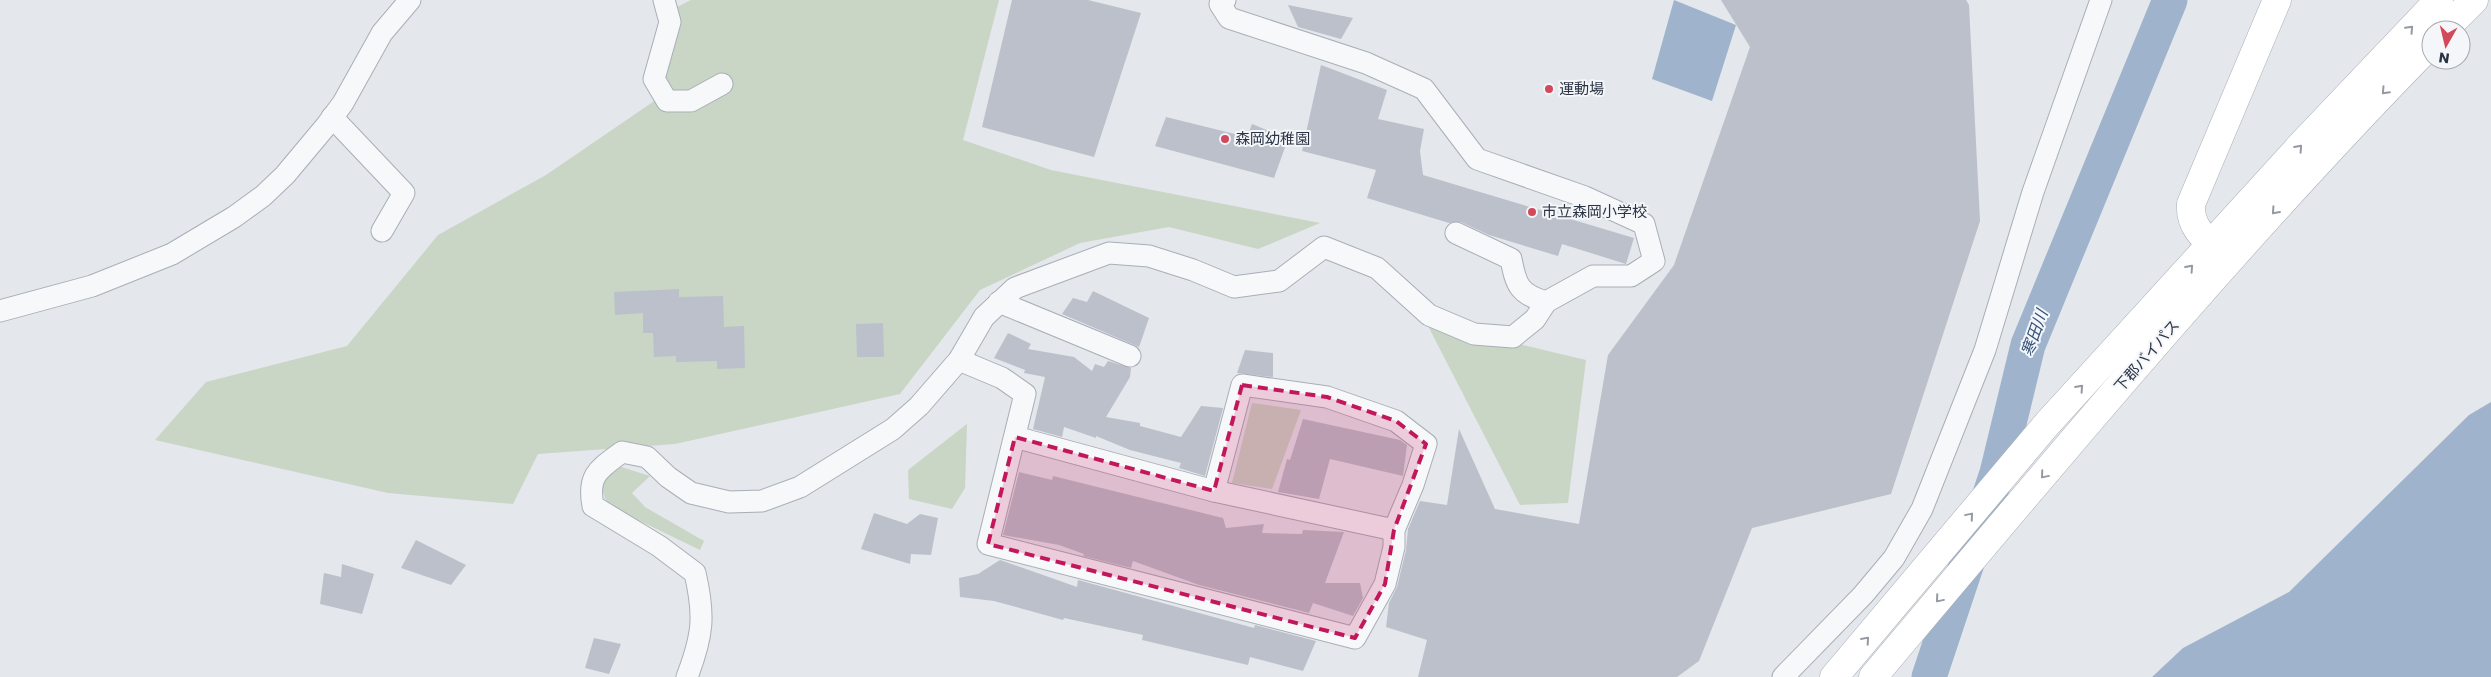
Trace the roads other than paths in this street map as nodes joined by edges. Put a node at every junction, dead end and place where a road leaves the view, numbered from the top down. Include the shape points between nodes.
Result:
1 (410, 0) edge
2 (664, 0) edge
3 (1225, 0) edge
4 (2101, 0) edge
5 (2277, 0) edge
6 (2438, 0) edge
7 (2474, 0) edge
8 (2454, 20) edge
9 (2421, 54) edge
10 (722, 84) dead end
11 (332, 117) junction
12 (382, 231) dead end
13 (1456, 233) dead end
14 (2221, 252) junction
15 (999, 302) junction
16 (1546, 302) junction
17 (0, 312) edge
18 (1130, 356) dead end
19 (959, 360) junction
20 (1015, 437) junction
21 (1214, 491) junction
22 (1394, 530) junction
23 (1862, 594) junction
24 (687, 677) edge
25 (1783, 677) edge
26 (1804, 677) edge
27 (1834, 677) edge
28 (1873, 677) edge

1 - 11 street via 382,33 365,67
2 - 10 street via 670,22 654,79 667,101 691,101
3 - 16 street via 1220,4 1229,18 1366,63 1424,90 1477,158 1585,197 1644,224 1654,262 1631,276 1593,276
4 - 23 street via 2033,192 1984,350 1922,509 1894,558
5 - 14 street via 2194,194 2190,213 2195,229
14 -> 6 street via 2303,143
7 - 8 street
9 -> 14 street, 下郡バイパス
11 - 12 street via 404,193
11 - 17 street via 263,196 172,254 92,286
13 - 16 street via 1511,259 1516,284 1531,298
27 -> 14 street via 2047,424
14 -> 28 street, 下郡バイパス via 2075,437
15 - 16 street via 1015,288 1109,252 1149,256 1234,286 1279,281 1324,247 1377,268 1429,315 1474,334 1513,337 1535,319
15 - 18 street
15 - 19 street via 984,317
19 - 20 street via 1002,378 1025,394
19 - 24 street via 919,406 893,429 800,487 762,501 729,502 691,493 647,457 639,455 622,452 598,470 590,490 593,506 695,572 703,606 698,648
20 - 21 street
20 - 22 street via 988,544 1355,638 1386,584
21 - 22 street
21 - 22 street via 1242,385 1326,397 1396,421 1426,444
23 - 25 street
23 - 26 street

